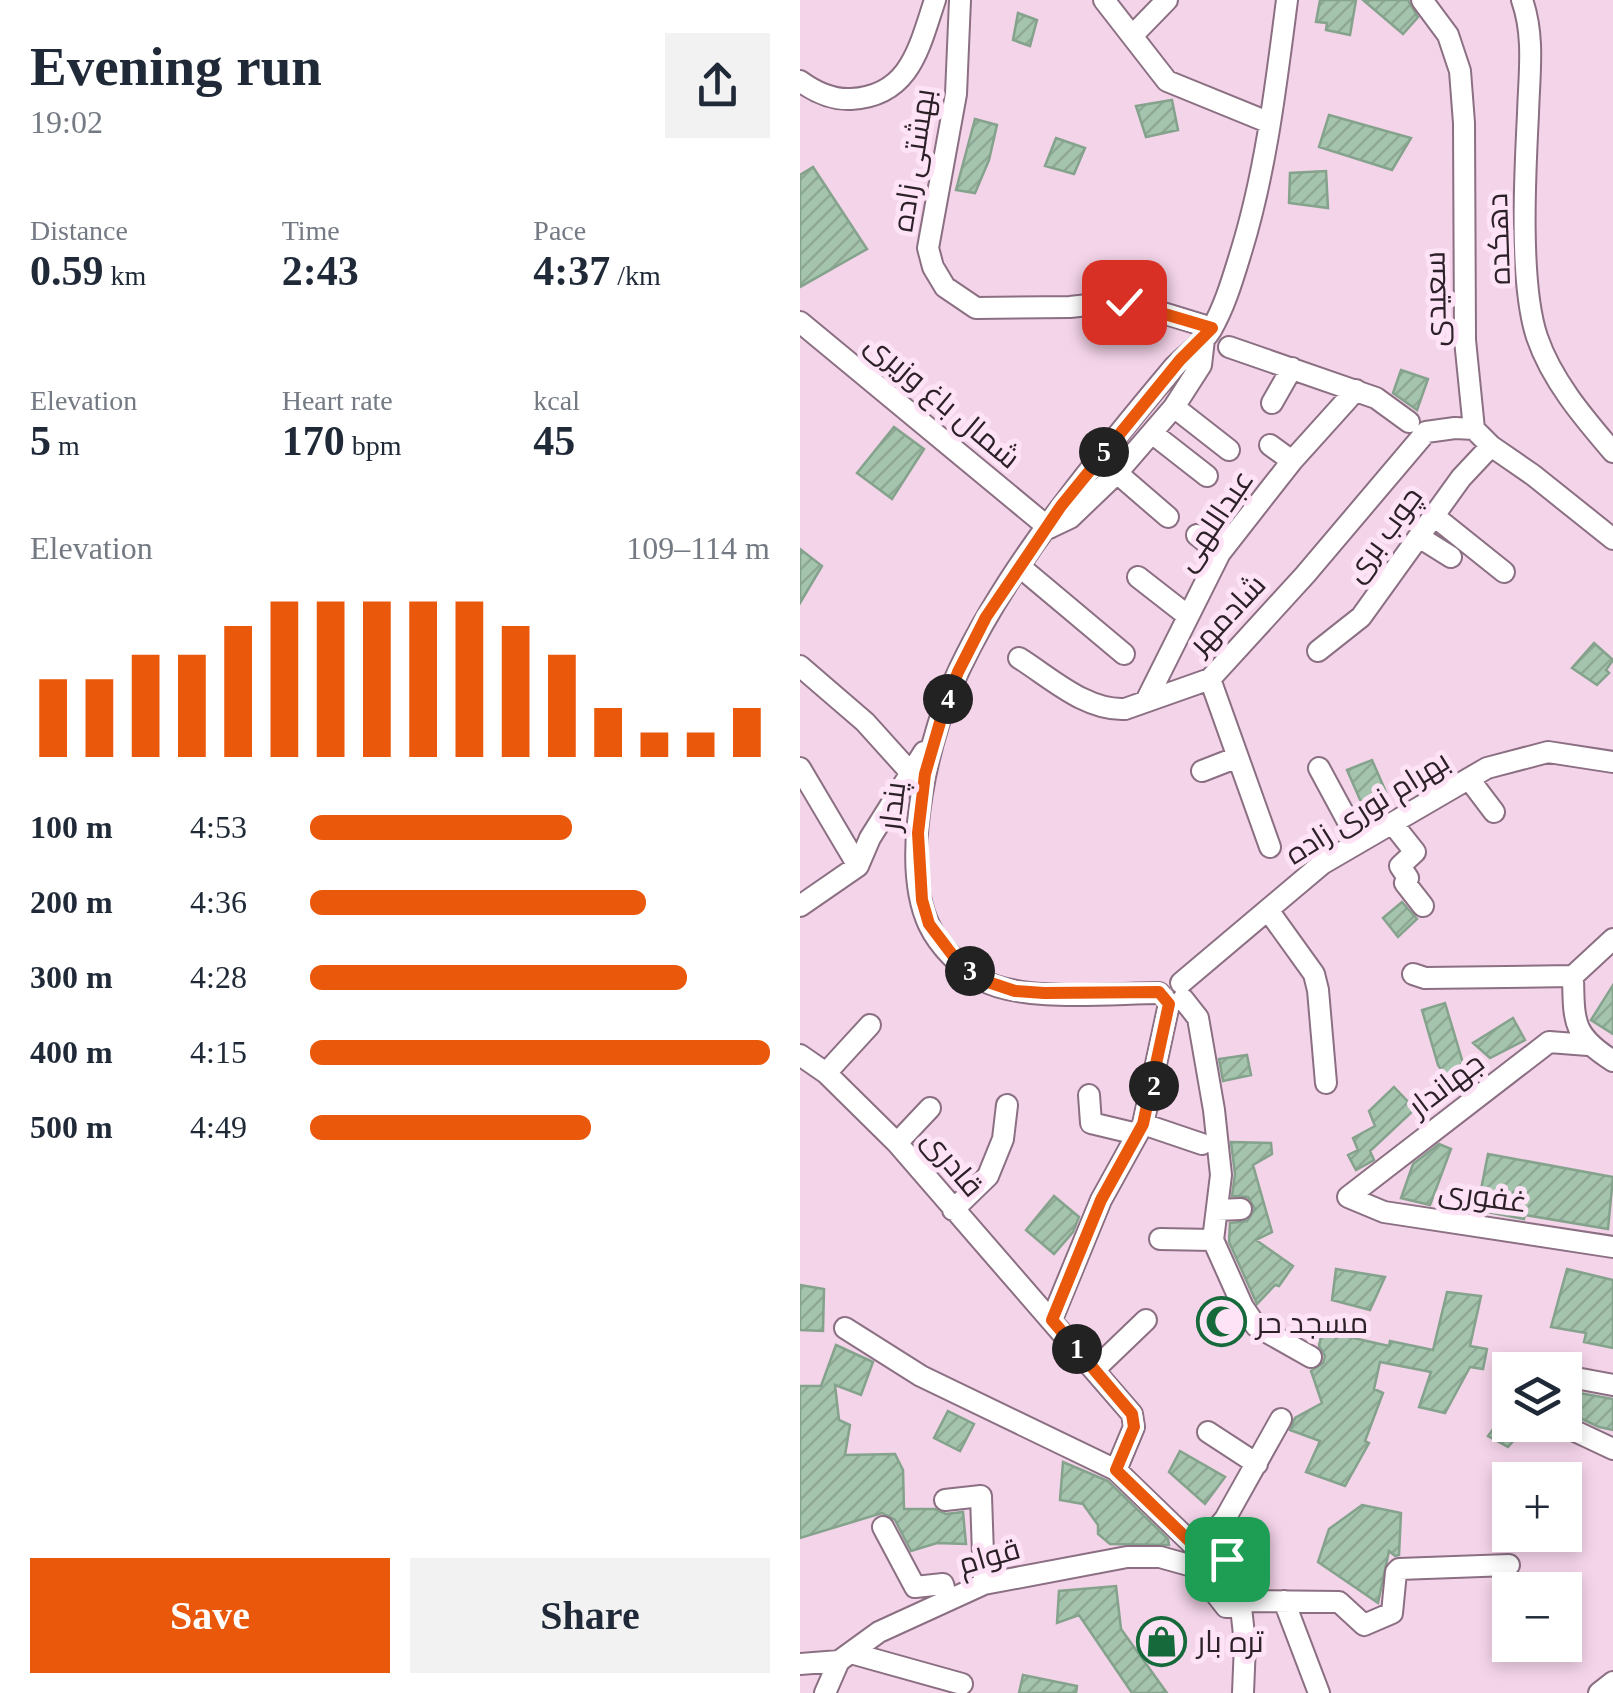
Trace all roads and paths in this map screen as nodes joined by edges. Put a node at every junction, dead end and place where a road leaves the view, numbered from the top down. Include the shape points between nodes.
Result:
1 (934, 0) edge
2 (960, 0) edge
3 (1104, 0) edge
4 (1167, 0) edge
5 (1287, 0) edge
6 (1422, 0) edge
7 (1522, 0) edge
8 (1133, 35) junction
9 (800, 81) edge
10 (1270, 123) junction
11 (800, 322) edge
12 (1208, 334) junction
13 (1229, 347) dead end
14 (1292, 368) junction
15 (1356, 390) junction
16 (1272, 404) dead end
17 (1174, 407) junction
18 (1417, 427) junction
19 (1474, 429) junction
20 (1152, 433) junction
21 (1270, 445) dead end
22 (1490, 446) junction
23 (1229, 450) dead end
24 (1613, 452) edge
25 (1292, 462) junction
26 (1117, 473) junction
27 (1208, 476) dead end
28 (1434, 516) junction
29 (1168, 518) dead end
30 (1049, 528) junction
31 (1197, 535) dead end
32 (1419, 537) junction
33 (1613, 540) edge
34 (1220, 553) junction
35 (1450, 556) dead end
36 (1019, 566) junction
37 (1504, 572) dead end
38 (1138, 577) dead end
39 (1188, 616) junction
40 (1318, 651) dead end
41 (1124, 654) dead end
42 (1019, 658) dead end
43 (800, 666) edge
44 (1210, 679) junction
45 (1146, 701) junction
46 (938, 729) junction
47 (1238, 757) junction
48 (1613, 762) edge
49 (800, 768) edge
50 (1320, 768) dead end
51 (1202, 771) dead end
52 (911, 773) junction
53 (1469, 778) junction
54 (1494, 812) dead end
55 (1392, 823) junction
56 (1359, 842) junction
57 (1270, 847) dead end
58 (858, 866) junction
59 (800, 906) edge
60 (1423, 906) dead end
61 (1268, 910) junction
62 (1613, 939) edge
63 (1413, 974) dead end
64 (1572, 976) junction
65 (1173, 994) junction
66 (870, 1024) dead end
67 (1588, 1045) junction
68 (800, 1055) edge
69 (1613, 1061) edge
70 (826, 1073) junction
71 (1326, 1082) dead end
72 (1089, 1095) dead end
73 (1007, 1105) dead end
74 (930, 1108) dead end
75 (1140, 1129) junction
76 (897, 1142) junction
77 (1202, 1144) dead end
78 (1348, 1196) joint
79 (1240, 1209) dead end
80 (953, 1210) junction
81 (1217, 1210) junction
82 (1160, 1239) dead end
83 (1613, 1246) edge
84 (1218, 1249) junction
85 (1052, 1320) junction
86 (1146, 1320) dead end
87 (844, 1328) dead end
88 (1312, 1357) dead end
89 (1095, 1369) junction
90 (1582, 1379) edge
91 (1613, 1385) edge
92 (1281, 1418) dead end
93 (1208, 1432) dead end
94 (1582, 1434) edge
95 (1613, 1448) edge
96 (1257, 1464) junction
97 (1116, 1470) junction
98 (945, 1500) dead end
99 (883, 1528) dead end
100 (1204, 1560) junction
101 (1509, 1565) dead end
102 (984, 1584) junction
103 (947, 1600) junction
104 (1284, 1601) junction
105 (1244, 1604) junction
106 (845, 1657) junction
107 (800, 1664) edge
108 (1613, 1682) edge
109 (962, 1684) dead end
110 (825, 1693) edge
111 (1243, 1693) edge
112 (1319, 1693) edge
113 (1599, 1693) edge

1 - 9 street via 912,63 894,87 843,99
2 - 12 street, بهشتی زاده via 956,94 928,248 946,287 976,308 1124,302
3 - 8 street
4 - 8 street
5 - 10 street
6 - 19 street, سعیدی via 1448,35 1460,71 1465,340
7 - 24 street, دهکده via 1531,25 1527,275 1536,336 1575,408
8 - 10 street via 1167,81
10 - 12 street via 1253,213
11 - 30 street, شمال باغ وزیری
12 - 17 street via 1201,365
12 - 30 street via 1125,425
13 - 14 street
14 - 15 street
14 - 16 street
15 - 18 street
15 - 25 street, عبداللهی
17 - 20 street
17 - 23 street
18 - 19 street
18 - 44 street, شادمهر via 1305,575
19 - 22 street
20 - 26 street
20 - 27 street
21 - 25 street
22 - 28 street, چوب بری
22 - 33 street
25 - 34 street, عبداللهی
26 - 29 street
26 - 30 street via 1070,518
28 - 32 street, چوب بری
28 - 37 street
30 - 36 street, پندار
31 - 34 street
32 - 35 street
32 - 40 street, چوب بری via 1361,617
34 - 39 street, عبداللهی
36 - 41 street
36 - 46 street, پندار via 958,672
38 - 39 street
39 - 45 street, عبداللهی
42 - 45 street, شادمهر via 1101,708
43 - 52 street
44 - 45 street, شادمهر
44 - 47 street
46 - 52 street
46 - 65 street, پندار via 925,774 916,856 929,924 943,946 982,980 1015,991
47 - 51 street
47 - 57 street
48 - 53 street, بهرام نوری زاده via 1548,752
49 - 58 street
50 - 56 street
52 - 58 street
53 - 54 street
53 - 55 street, بهرام نوری زاده
55 - 56 street, بهرام نوری زاده
55 - 60 street via 1415,852 1400,866
56 - 61 street, بهرام نوری زاده
58 - 59 street
61 - 65 street, بهرام نوری زاده
61 - 71 street via 1314,974
62 - 64 street
63 - 64 street
64 - 67 street via 1578,1032
65 - 75 street
65 - 81 street via 1198,1018 1222,1175
66 - 70 street
67 - 69 street
67 - 78 street, جهاندار via 1549,1042
68 - 70 street, قادری
70 - 76 street, قادری
72 - 75 street via 1092,1123
73 - 80 street via 988,1176
74 - 76 street
75 - 77 street
75 - 85 street via 1101,1200
76 - 80 street, قادری
78 - 83 street, غفوری via 1384,1212
79 - 81 street
80 - 85 street, قادری
81 - 84 street
82 - 84 street
84 - 88 street via 1256,1326
85 - 89 street, قادری
86 - 89 street
87 - 97 street via 921,1376
89 - 97 street, قادری via 1132,1414 1134,1427
90 - 91 street
92 - 96 street
93 - 96 street
94 - 95 street
96 - 100 street
97 - 100 street
98 - 102 street via 981,1496
99 - 103 street via 915,1587 942,1584
100 - 102 street, قوام via 1127,1557
100 - 105 street via 1205,1580 1220,1602
100 - 105 street via 1222,1557 1234,1565 1246,1585
101 - 104 street via 1399,1569 1392,1613 1368,1625 1339,1602
102 - 103 street, قوام
103 - 106 street, قوام via 878,1632
104 - 105 street
104 - 112 street
105 - 111 street
106 - 107 street
106 - 109 street
106 - 110 street
108 - 113 street

